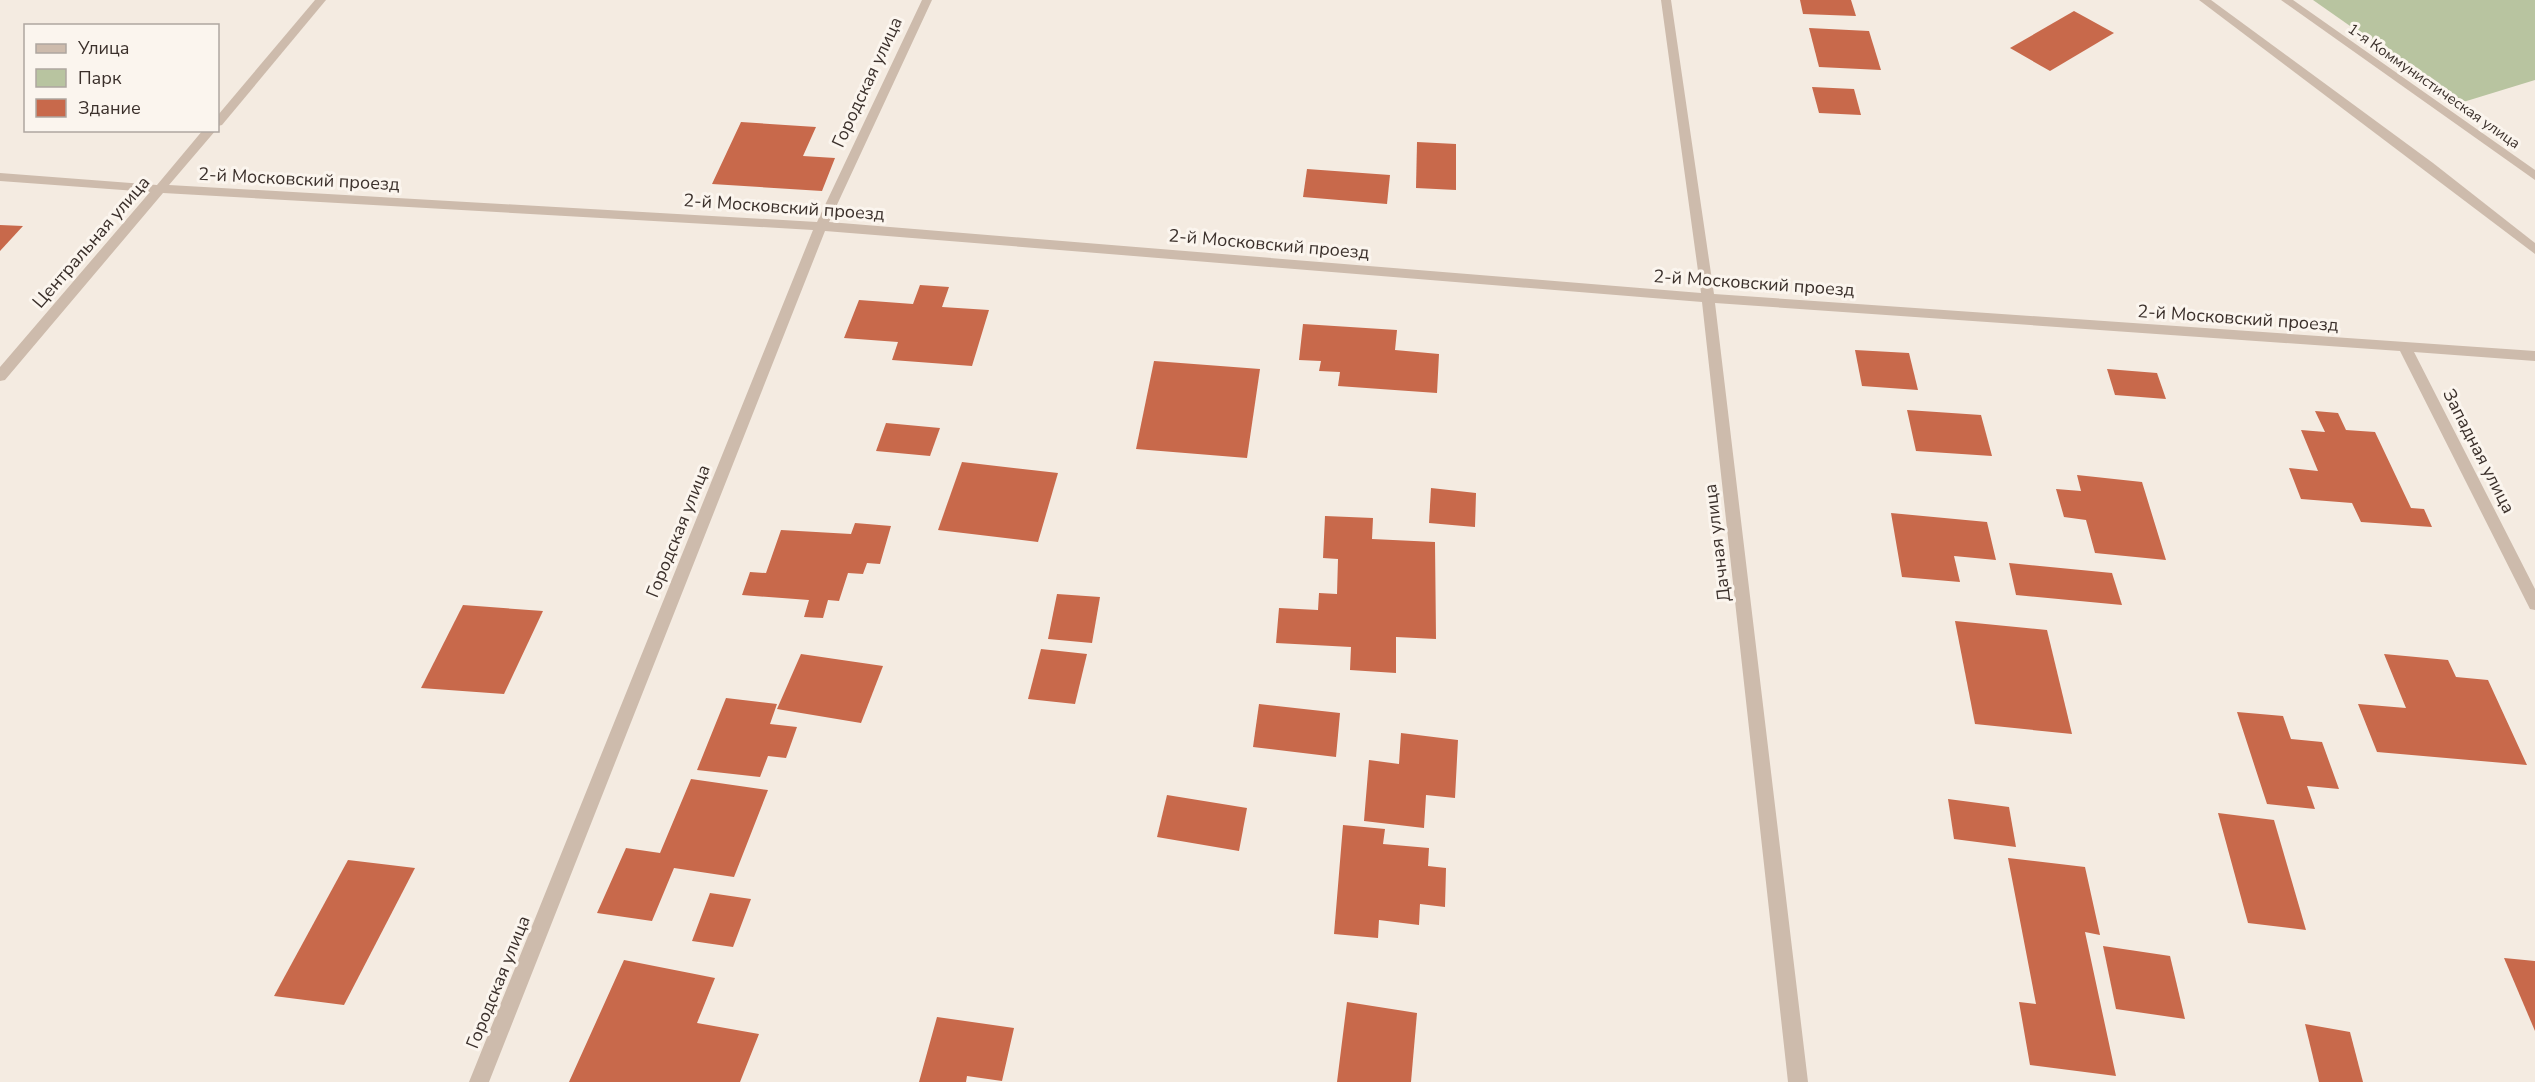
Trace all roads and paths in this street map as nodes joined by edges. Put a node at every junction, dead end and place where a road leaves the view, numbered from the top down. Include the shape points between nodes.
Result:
1 (321, 0) edge
2 (927, 0) edge
3 (1666, 0) edge
4 (2204, 0) edge
5 (2286, 0) edge
6 (219, 121) edge
7 (208, 132) edge
8 (2535, 176) edge
9 (0, 177) edge
10 (160, 189) junction
11 (821, 226) junction
12 (2535, 250) edge
13 (1708, 298) junction
14 (2405, 348) junction
15 (2535, 356) edge
16 (0, 376) edge
17 (2535, 604) edge
18 (479, 1082) edge
19 (1798, 1082) edge

1 - 6 street
2 - 11 street, Городская улица
3 - 13 street, Дачная улица
4 - 12 street via 2429,166
5 - 8 street, 1-я Коммунистическая улица
7 - 10 street, Центральная улица
9 - 10 street, 2-й Московский проезд
10 - 11 street, 2-й Московский проезд
10 - 16 street, Центральная улица
11 - 13 street, 2-й Московский проезд
11 - 18 street, Городская улица
13 - 14 street, 2-й Московский проезд
13 - 19 street, Дачная улица
14 - 15 street, 2-й Московский проезд
14 - 17 street, Западная улица

